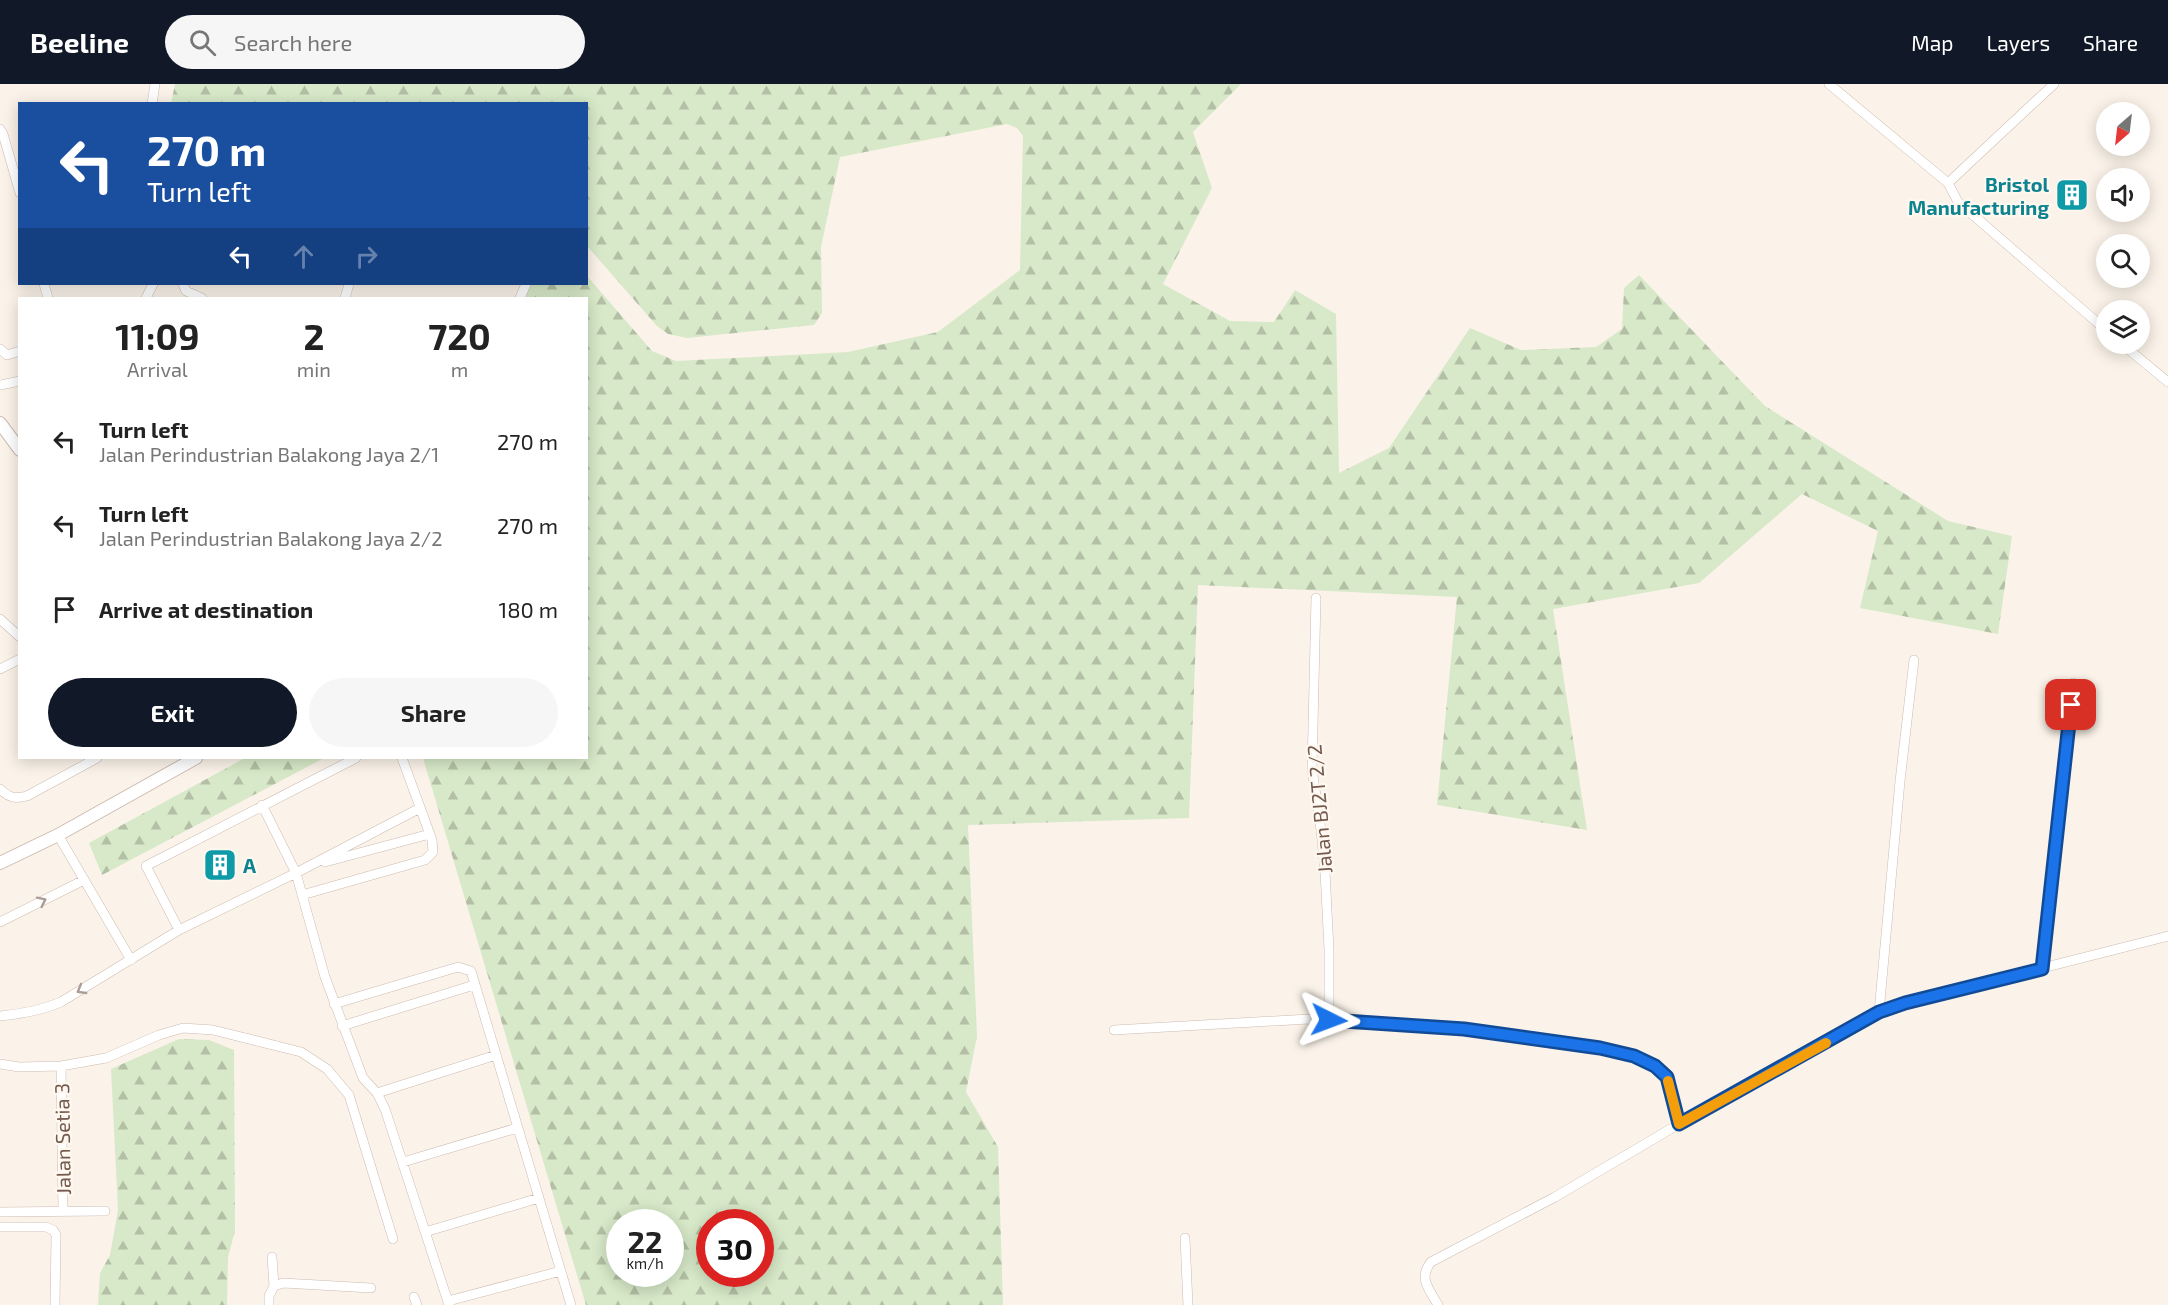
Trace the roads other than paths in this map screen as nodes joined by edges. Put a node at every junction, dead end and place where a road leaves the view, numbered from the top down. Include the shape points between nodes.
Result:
1 (155, 84) edge
2 (1829, 84) edge
3 (2054, 84) edge
4 (152, 102) edge
5 (0, 129) edge
6 (1948, 183) junction
7 (18, 186) edge
8 (183, 285) edge
9 (200, 297) edge
10 (2096, 321) edge
11 (0, 349) edge
12 (18, 352) edge
13 (2134, 354) edge
14 (18, 381) edge
15 (2168, 382) edge
16 (0, 385) edge
17 (0, 423) edge
18 (18, 447) edge
19 (1316, 598) dead end
20 (0, 619) edge
21 (18, 635) edge
22 (18, 660) edge
23 (1914, 660) dead end
24 (0, 669) edge
25 (2073, 683) dead end
26 (95, 759) edge
27 (194, 759) edge
28 (354, 759) edge
29 (402, 759) edge
30 (0, 789) edge
31 (262, 805) junction
32 (420, 807) junction
33 (430, 834) junction
34 (58, 835) junction
35 (2, 859) edge
36 (308, 867) junction
37 (296, 873) junction
38 (84, 880) junction
39 (302, 895) junction
40 (0, 922) edge
41 (179, 930) junction
42 (2168, 936) edge
43 (131, 960) junction
44 (2042, 969) junction
45 (474, 985) junction
46 (334, 1004) junction
47 (1879, 1012) junction
48 (0, 1016) edge
49 (1329, 1020) junction
50 (342, 1026) junction
51 (1114, 1030) dead end
52 (496, 1055) junction
53 (0, 1064) edge
54 (61, 1066) junction
55 (377, 1094) junction
56 (1679, 1124) junction
57 (517, 1128) junction
58 (403, 1162) junction
59 (539, 1198) junction
60 (63, 1211) junction
61 (105, 1211) dead end
62 (0, 1212) edge
63 (0, 1227) edge
64 (425, 1232) junction
65 (1185, 1238) dead end
66 (393, 1239) dead end
67 (272, 1257) dead end
68 (561, 1271) junction
69 (274, 1286) junction
70 (371, 1288) dead end
71 (448, 1303) edge
72 (55, 1305) edge
73 (269, 1305) edge
74 (571, 1305) edge
75 (1188, 1305) edge
76 (1438, 1305) edge

1 - 4 street
2 - 6 street
3 - 6 street
5 - 7 street
6 - 10 street via 1958,202
8 - 9 street via 186,291
11 - 12 street via 7,355
13 - 15 street
14 - 16 street
17 - 18 street
19 - 49 street, Jalan BJ2T 2/2 via 1312,769 1325,871
20 - 21 street
22 - 24 street
23 - 47 street
25 - 44 street
26 - 30 street via 16,799
27 - 34 street
28 - 31 street
29 - 32 street
31 - 37 street
31 - 41 street via 146,866
32 - 33 street
32 - 36 street
33 - 36 street
33 - 39 street via 433,852 426,860
34 - 35 street
34 - 38 street
36 - 37 street
37 - 39 street
37 - 41 street
40 -> 38 street
38 - 43 street
39 - 46 street
41 - 43 street
42 - 44 street
43 -> 48 street via 43,1010
44 - 47 street
45 - 46 street via 471,971 458,967
45 - 50 street
45 - 52 street
46 - 50 street
47 - 56 street
49 - 51 street
49 - 56 street via 1464,1029 1634,1056 1667,1077
50 - 55 street via 363,1078
52 - 55 street
52 - 57 street
53 - 54 street
54 - 60 street, Jalan Setia 3
54 - 66 street via 106,1058 183,1028 213,1030 301,1052 327,1069 349,1095
55 - 58 street via 386,1109
56 - 76 street via 1555,1197 1431,1262 1424,1269 1424,1279
57 - 58 street
57 - 59 street
58 - 64 street
59 - 64 street
59 - 68 street
60 - 61 street
60 - 62 street
63 - 72 street via 53,1230
64 - 71 street
65 - 75 street
67 - 69 street
68 - 71 street
68 - 74 street
69 - 70 street via 283,1282
69 - 73 street

